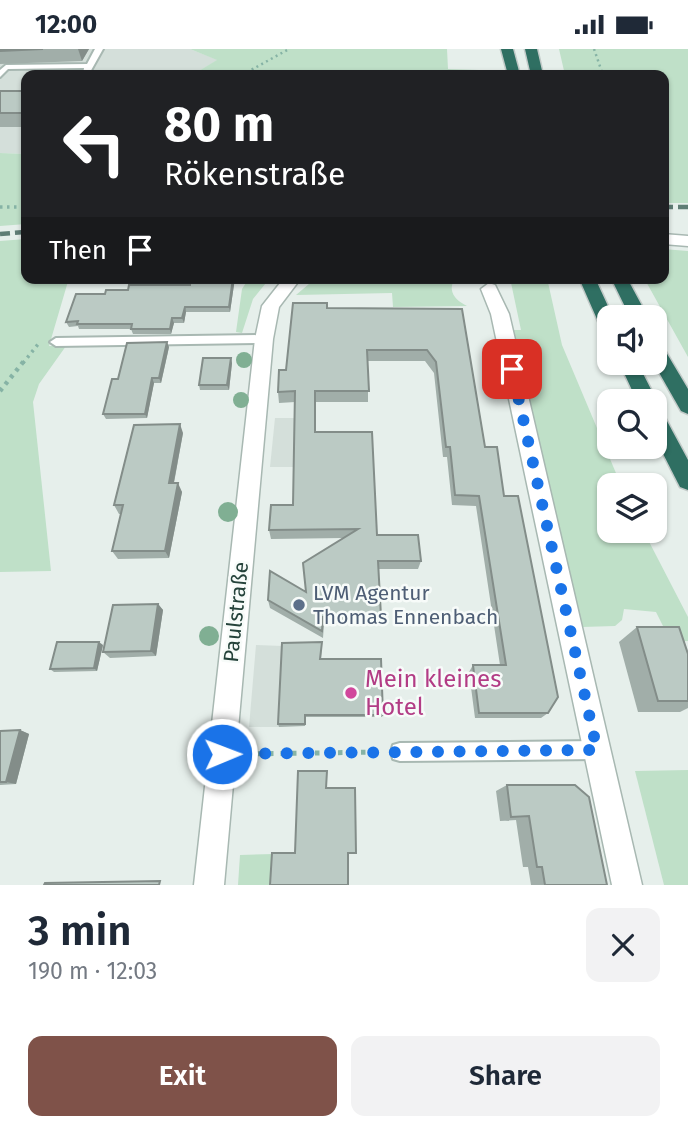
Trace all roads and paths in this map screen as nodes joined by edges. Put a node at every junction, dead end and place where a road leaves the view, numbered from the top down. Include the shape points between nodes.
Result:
1 (99, 49) edge
2 (289, 49) edge
3 (507, 49) edge
4 (531, 49) edge
5 (594, 49) edge
6 (90, 67) junction
7 (88, 70) edge
8 (251, 70) edge
9 (513, 70) edge
10 (536, 70) edge
11 (601, 70) edge
12 (0, 75) edge
13 (0, 207) edge
14 (21, 207) edge
15 (669, 239) edge
16 (688, 241) edge
17 (288, 284) edge
18 (590, 284) edge
19 (622, 284) edge
20 (489, 289) dead end
21 (600, 305) edge
22 (633, 305) edge
23 (264, 339) junction
24 (56, 342) joint
25 (667, 370) edge
26 (0, 391) edge
27 (688, 406) edge
28 (667, 440) edge
29 (688, 481) edge
30 (597, 750) junction
31 (400, 752) joint
32 (222, 754) junction
33 (209, 885) edge
34 (627, 885) edge

1 - 6 lane
2 - 8 path
3 - 9 highway
4 - 10 highway
5 - 11 path
6 - 7 lane
6 - 12 lane via 6,67
13 - 14 path
15 - 16 street
17 - 23 street, Paulstraße via 271,306
18 - 21 highway
19 - 22 highway
20 - 30 street via 500,314
23 - 24 lane
23 - 32 street, Paulstraße
24 - 26 path via 39,343
25 - 27 highway
28 - 29 highway
30 - 31 lane
30 - 34 street
31 - 32 path
32 - 33 street, Paulstraße

